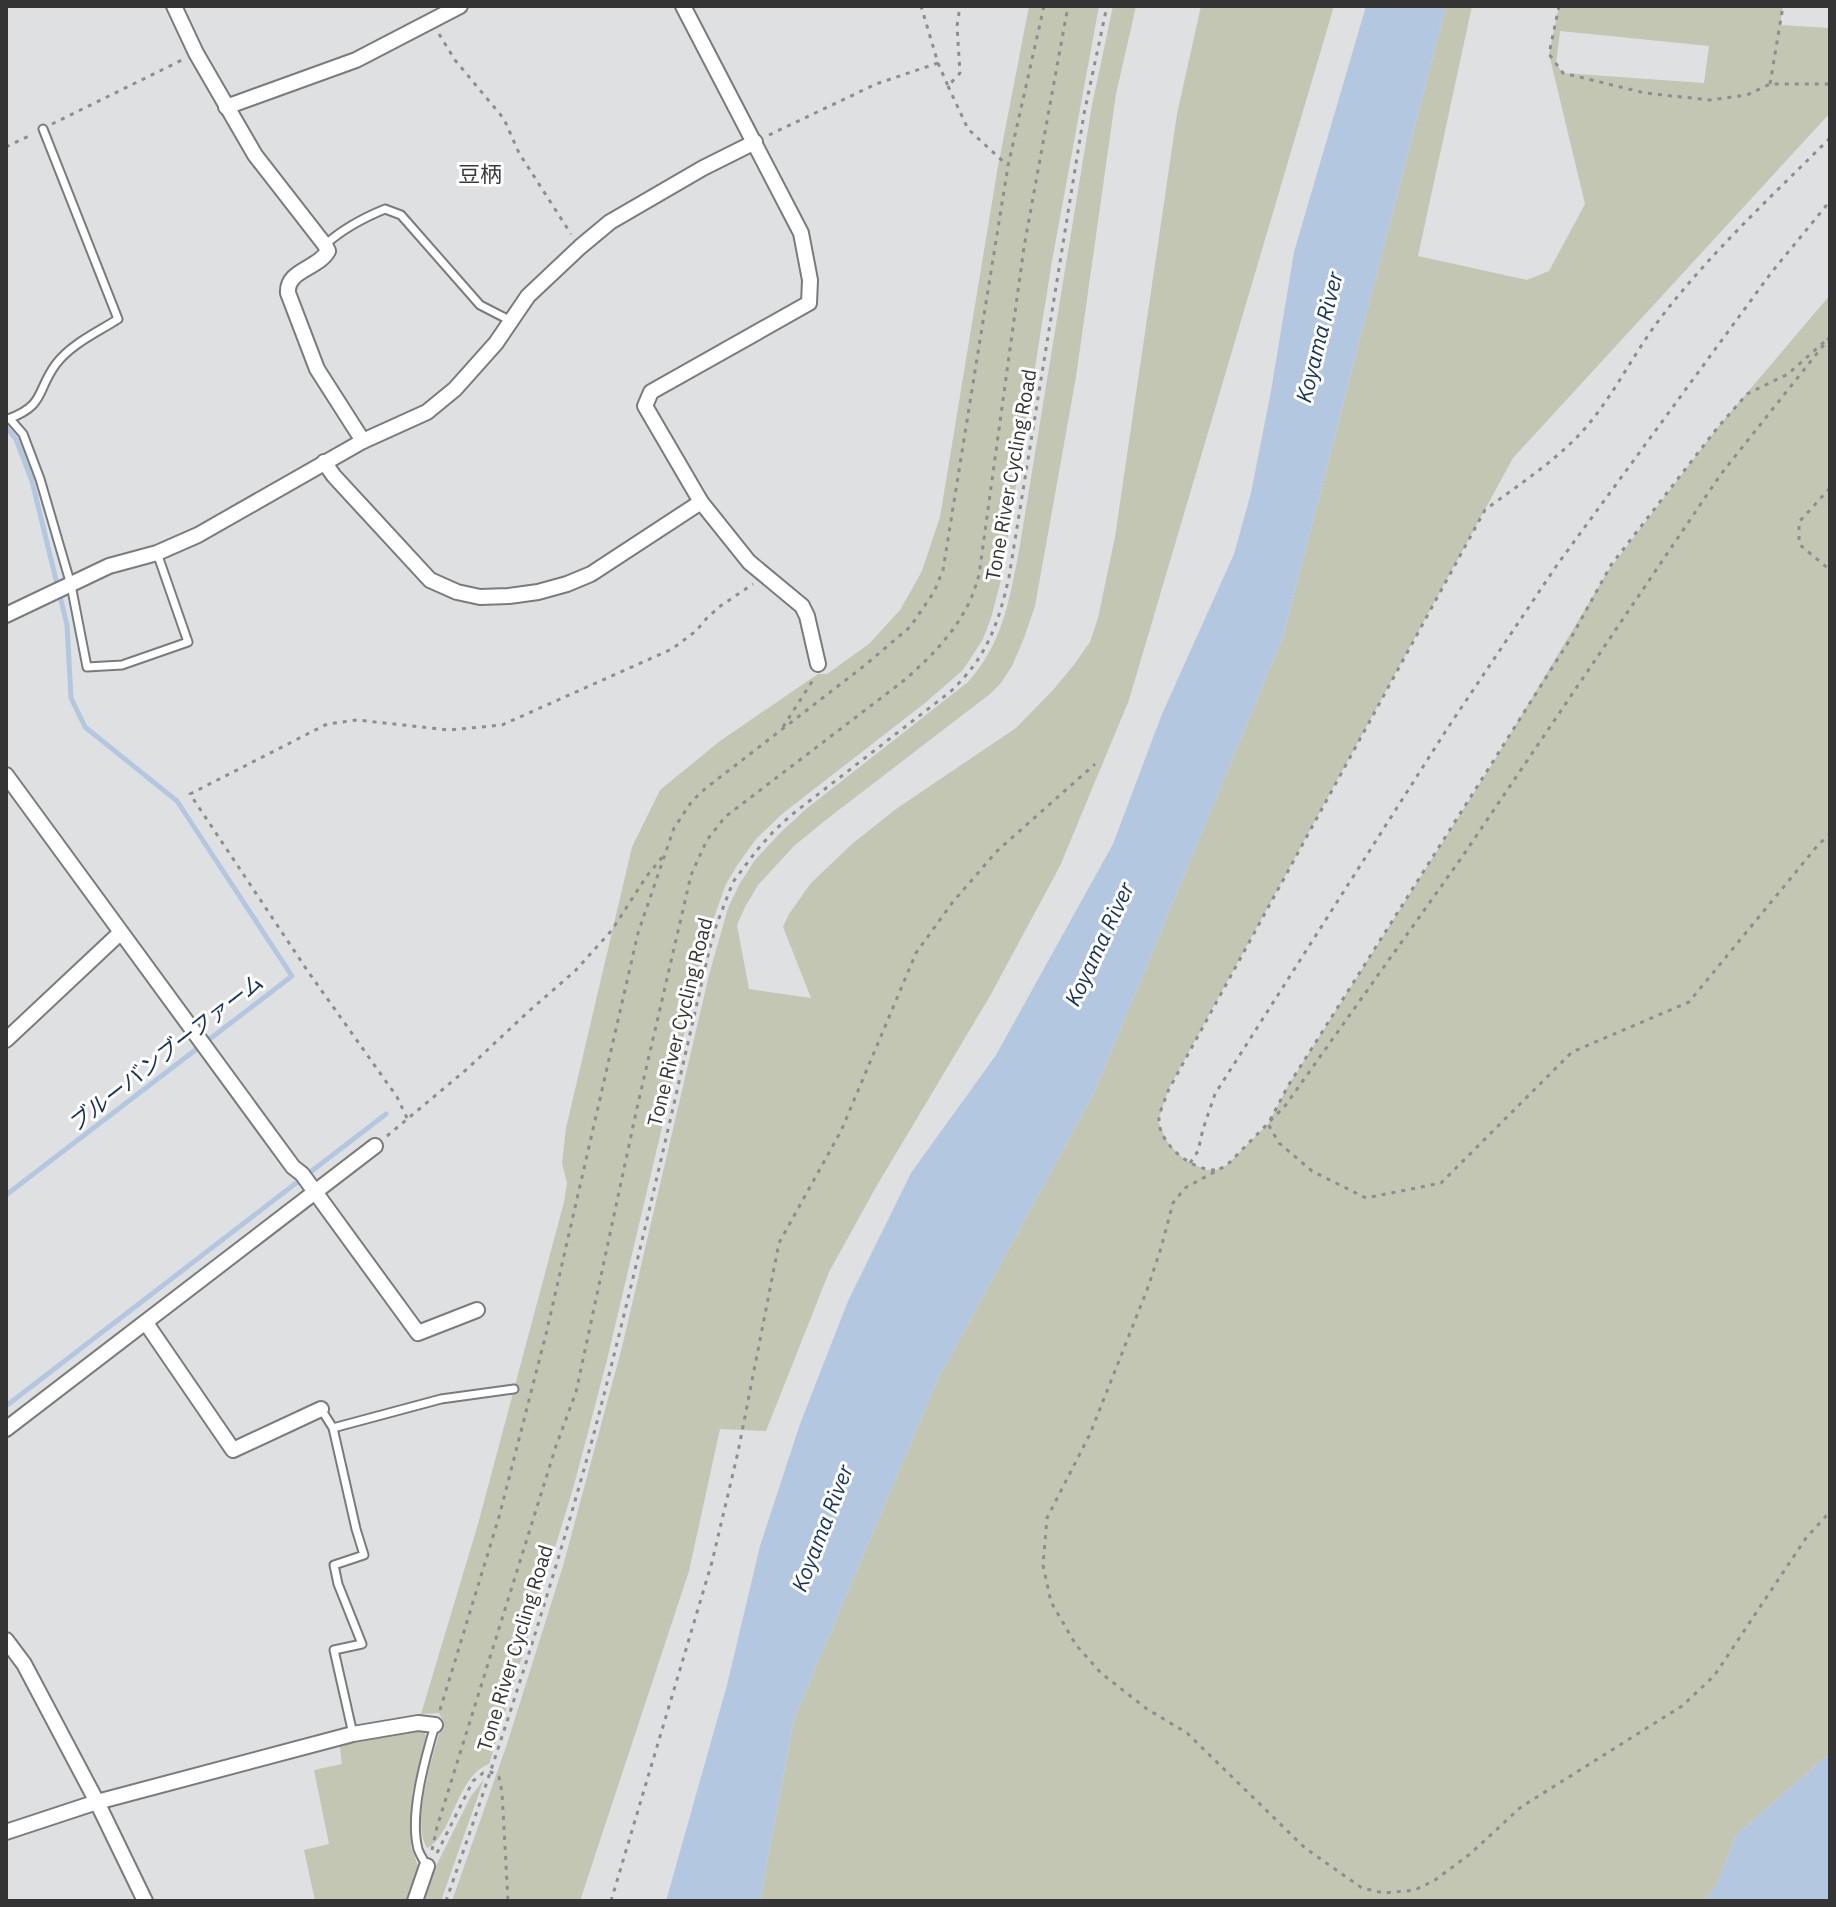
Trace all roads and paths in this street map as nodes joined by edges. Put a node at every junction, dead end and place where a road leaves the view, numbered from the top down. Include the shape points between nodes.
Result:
1 (174, 6) edge
2 (460, 6) edge
3 (683, 6) edge
4 (921, 6) edge
5 (960, 6) edge
6 (1044, 6) edge
7 (1068, 6) edge
8 (1107, 6) edge
9 (1559, 6) edge
10 (1783, 6) edge
11 (431, 21) junction
12 (196, 53) junction
13 (938, 63) junction
14 (1770, 84) junction
15 (1830, 84) edge
16 (948, 86) junction
17 (226, 107) junction
18 (43, 129) junction
19 (1830, 138) edge
20 (755, 142) junction
21 (6, 147) edge
22 (1008, 166) junction
23 (1830, 201) edge
24 (325, 245) junction
25 (580, 247) junction
26 (511, 321) junction
27 (1830, 337) edge
28 (8, 419) edge
29 (363, 441) junction
30 (324, 462) junction
31 (1830, 488) edge
32 (701, 502) junction
33 (157, 553) junction
34 (1830, 570) edge
35 (764, 576) junction
36 (71, 585) junction
37 (6, 615) edge
38 (818, 664) joint
39 (781, 731) junction
40 (1095, 764) dead end
41 (6, 775) edge
42 (1830, 834) edge
43 (666, 852) junction
44 (120, 933) junction
45 (6, 1040) edge
46 (407, 1118) junction
47 (1268, 1124) junction
48 (375, 1146) joint
49 (1190, 1163) junction
50 (1216, 1170) junction
51 (314, 1192) junction
52 (477, 1310) dead end
53 (146, 1323) junction
54 (514, 1389) dead end
55 (321, 1409) joint
56 (333, 1428) junction
57 (6, 1429) edge
58 (1830, 1514) edge
59 (6, 1640) edge
60 (435, 1725) junction
61 (353, 1734) junction
62 (491, 1772) junction
63 (97, 1802) junction
64 (6, 1832) edge
65 (427, 1866) junction
66 (145, 1901) edge
67 (415, 1901) edge
68 (446, 1901) edge
69 (508, 1901) edge
70 (611, 1901) edge

1 - 12 street
2 - 11 street
3 - 20 street
4 - 13 path
5 - 16 path via 960,73
6 - 22 path
7 - 65 path via 1024,247 979,575 969,604 929,659 725,817 691,875 576,1392
8 - 62 path, Tone River Cycling Road via 1084,114 1002,607 987,647 964,678 790,816 733,882 709,951 593,1436
9 - 14 path via 1549,54 1563,73 1645,93 1710,100 1747,95
10 - 14 path
11 - 17 street via 356,60
11 - 25 path via 455,60 504,119 519,153
12 - 17 street
12 - 18 path
13 - 16 path
13 - 20 path via 876,84
14 - 15 path
16 - 22 path via 968,129
17 - 24 street via 255,155
18 - 21 path
18 - 28 lane via 118,319 68,351 36,402
19 - 49 path via 1717,250 1658,321 1609,398 1573,442 1485,510 1168,1091 1158,1121 1166,1141
20 - 25 street via 610,222
20 - 32 street via 801,233 809,303 651,392 645,406
22 - 39 path via 943,570 910,627
23 - 49 path via 1557,565 1447,729 1215,1094
24 - 26 lane via 363,217 385,209 401,215 480,305
24 - 29 street via 324,257 292,278 288,293 317,369
25 - 26 street via 528,296
26 - 29 street via 441,401
27 - 47 path via 1721,474 1462,857
27 - 47 path via 1788,374 1747,394 1611,565 1571,638
28 - 36 lane via 23,434
29 - 30 street
30 - 32 street via 430,580 480,597 538,592 591,574
30 - 33 street
31 - 34 path via 1799,522 1799,544
32 - 35 street
33 - 36 street via 109,566
33 - 36 lane via 188,642 122,665 87,667
35 - 38 street via 802,606
35 - 46 path via 672,649 502,725 449,730 357,720 327,724 190,794
36 - 37 street
38 - 39 path
39 - 43 path via 692,801
40 - 70 path via 997,851 916,953 841,1131 779,1243 712,1562
41 - 44 street
42 - 47 path via 1689,1002 1572,1052 1441,1183 1366,1198 1312,1171 1279,1143
43 - 46 path via 612,930 575,971
43 - 60 path via 638,933 499,1517
44 - 45 street
44 - 51 street
46 - 48 path
47 - 50 path
48 - 51 street
49 - 50 path
50 - 58 path via 1185,1188 1173,1203 1147,1290 1090,1434 1047,1518 1043,1565 1051,1602 1076,1645 1101,1673 1187,1733 1305,1848 1362,1888 1384,1893 1415,1890 1435,1880 1521,1807 1682,1706 1714,1676 1806,1538
51 - 52 street via 418,1333
51 - 53 street
53 - 55 street via 233,1450
53 - 57 street
54 - 56 lane via 441,1399
55 - 56 lane
56 - 61 lane via 364,1555 334,1565 362,1644 334,1650
59 - 63 street
60 - 61 street
60 - 65 lane via 416,1816 418,1849
61 - 63 street
62 - 65 path via 473,1781
62 - 68 path, Tone River Cycling Road
62 - 69 path via 499,1777 502,1792
63 - 64 street
63 - 66 street
65 - 67 street

